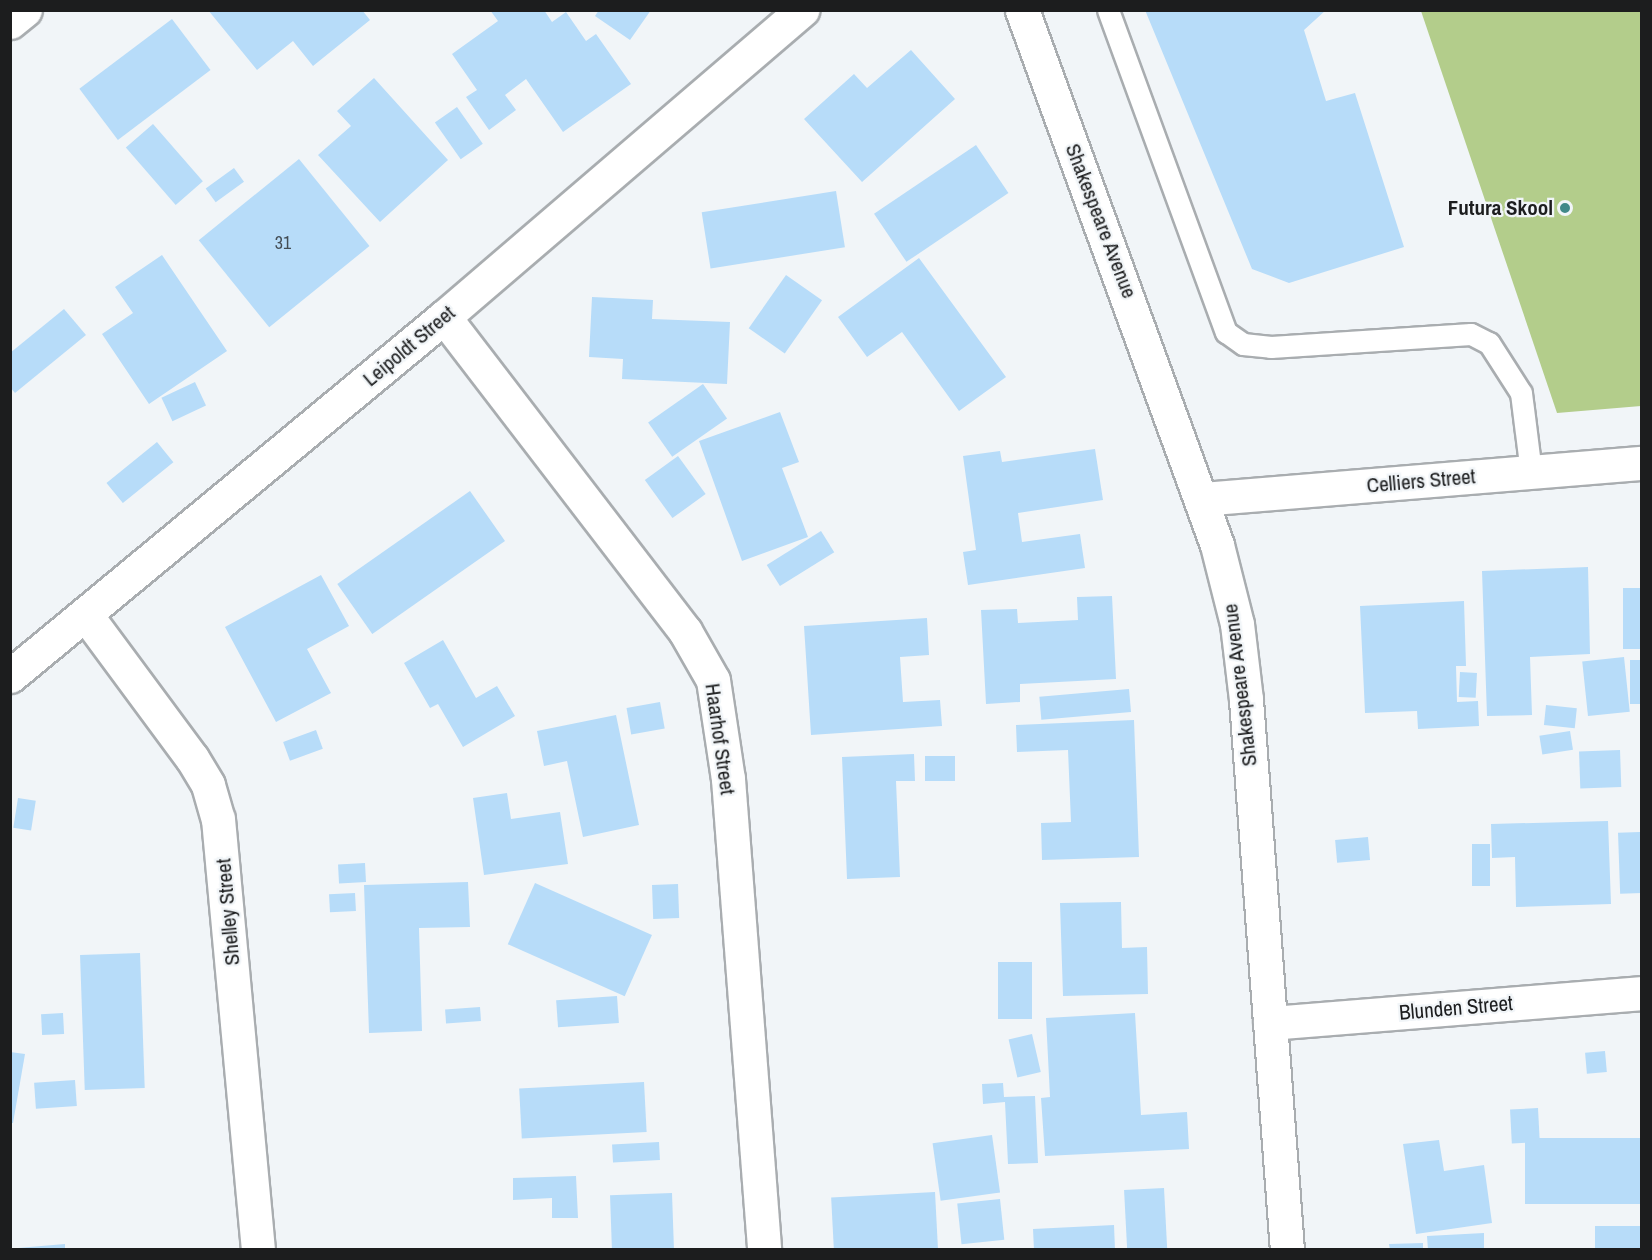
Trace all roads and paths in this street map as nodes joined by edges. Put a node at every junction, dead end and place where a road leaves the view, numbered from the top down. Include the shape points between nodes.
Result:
1 (25, 10) edge
2 (802, 10) edge
3 (1022, 10) edge
4 (1108, 10) edge
5 (10, 22) edge
6 (444, 317) junction
7 (1641, 463) edge
8 (1531, 472) junction
9 (1201, 499) junction
10 (86, 615) junction
11 (10, 676) edge
12 (1641, 993) edge
13 (1270, 1023) junction
14 (258, 1250) edge
15 (764, 1250) edge
16 (1287, 1250) edge

1 - 5 street
2 - 6 street, Leipoldt Street
3 - 9 street, Shakespeare Avenue
4 - 8 lane via 1226,332 1243,344 1271,347 1471,334 1489,344 1521,393
6 - 10 street, Leipoldt Street
6 - 15 street, Haarhof Street via 685,631 713,680 728,778
7 - 8 street, Celliers Street
8 - 9 street, Celliers Street
9 - 13 street, Shakespeare Avenue via 1237,624
10 - 11 street, Leipoldt Street
10 - 14 street, Shelley Street via 192,758 208,785 218,819
12 - 13 street, Blunden Street
13 - 16 street, Shakespeare Avenue

